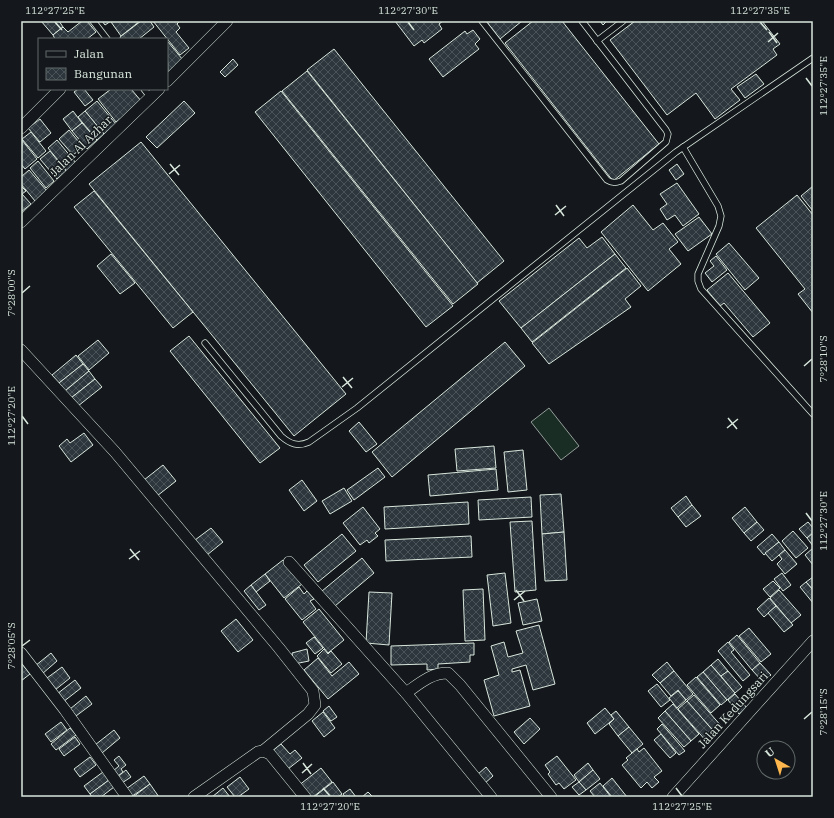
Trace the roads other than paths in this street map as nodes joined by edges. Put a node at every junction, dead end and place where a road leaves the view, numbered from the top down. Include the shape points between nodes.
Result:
1 (93, 21) edge
2 (227, 21) edge
3 (482, 21) edge
4 (582, 21) edge
5 (623, 21) edge
6 (106, 38) edge
7 (597, 41) junction
8 (813, 58) edge
9 (168, 80) edge
10 (59, 90) edge
11 (147, 93) edge
12 (21, 128) edge
13 (683, 147) junction
14 (21, 222) edge
15 (205, 343) dead end
16 (21, 350) edge
17 (813, 414) edge
18 (289, 562) dead end
19 (813, 641) edge
20 (21, 653) edge
21 (406, 692) junction
22 (263, 751) junction
23 (127, 797) edge
24 (194, 797) edge
25 (305, 797) edge
26 (491, 797) edge
27 (551, 797) edge
28 (673, 797) edge

1 - 6 lane
2 - 9 street
3 - 7 lane via 607,180 616,183 666,142 668,134
4 - 7 lane
5 - 7 lane
8 - 13 lane
10 - 12 street
11 - 14 street, Jalan Al Azhar
13 - 15 lane via 357,408 302,445 294,445 281,436
13 - 17 lane via 718,206 721,216 698,274 701,289
16 - 22 street via 115,452 313,692 315,705 308,714
18 - 21 street
19 - 28 street, Jalan Kedungsari
20 - 23 street
21 - 26 street
21 - 27 street via 430,676 448,673
22 - 24 street
22 - 25 street via 270,754

